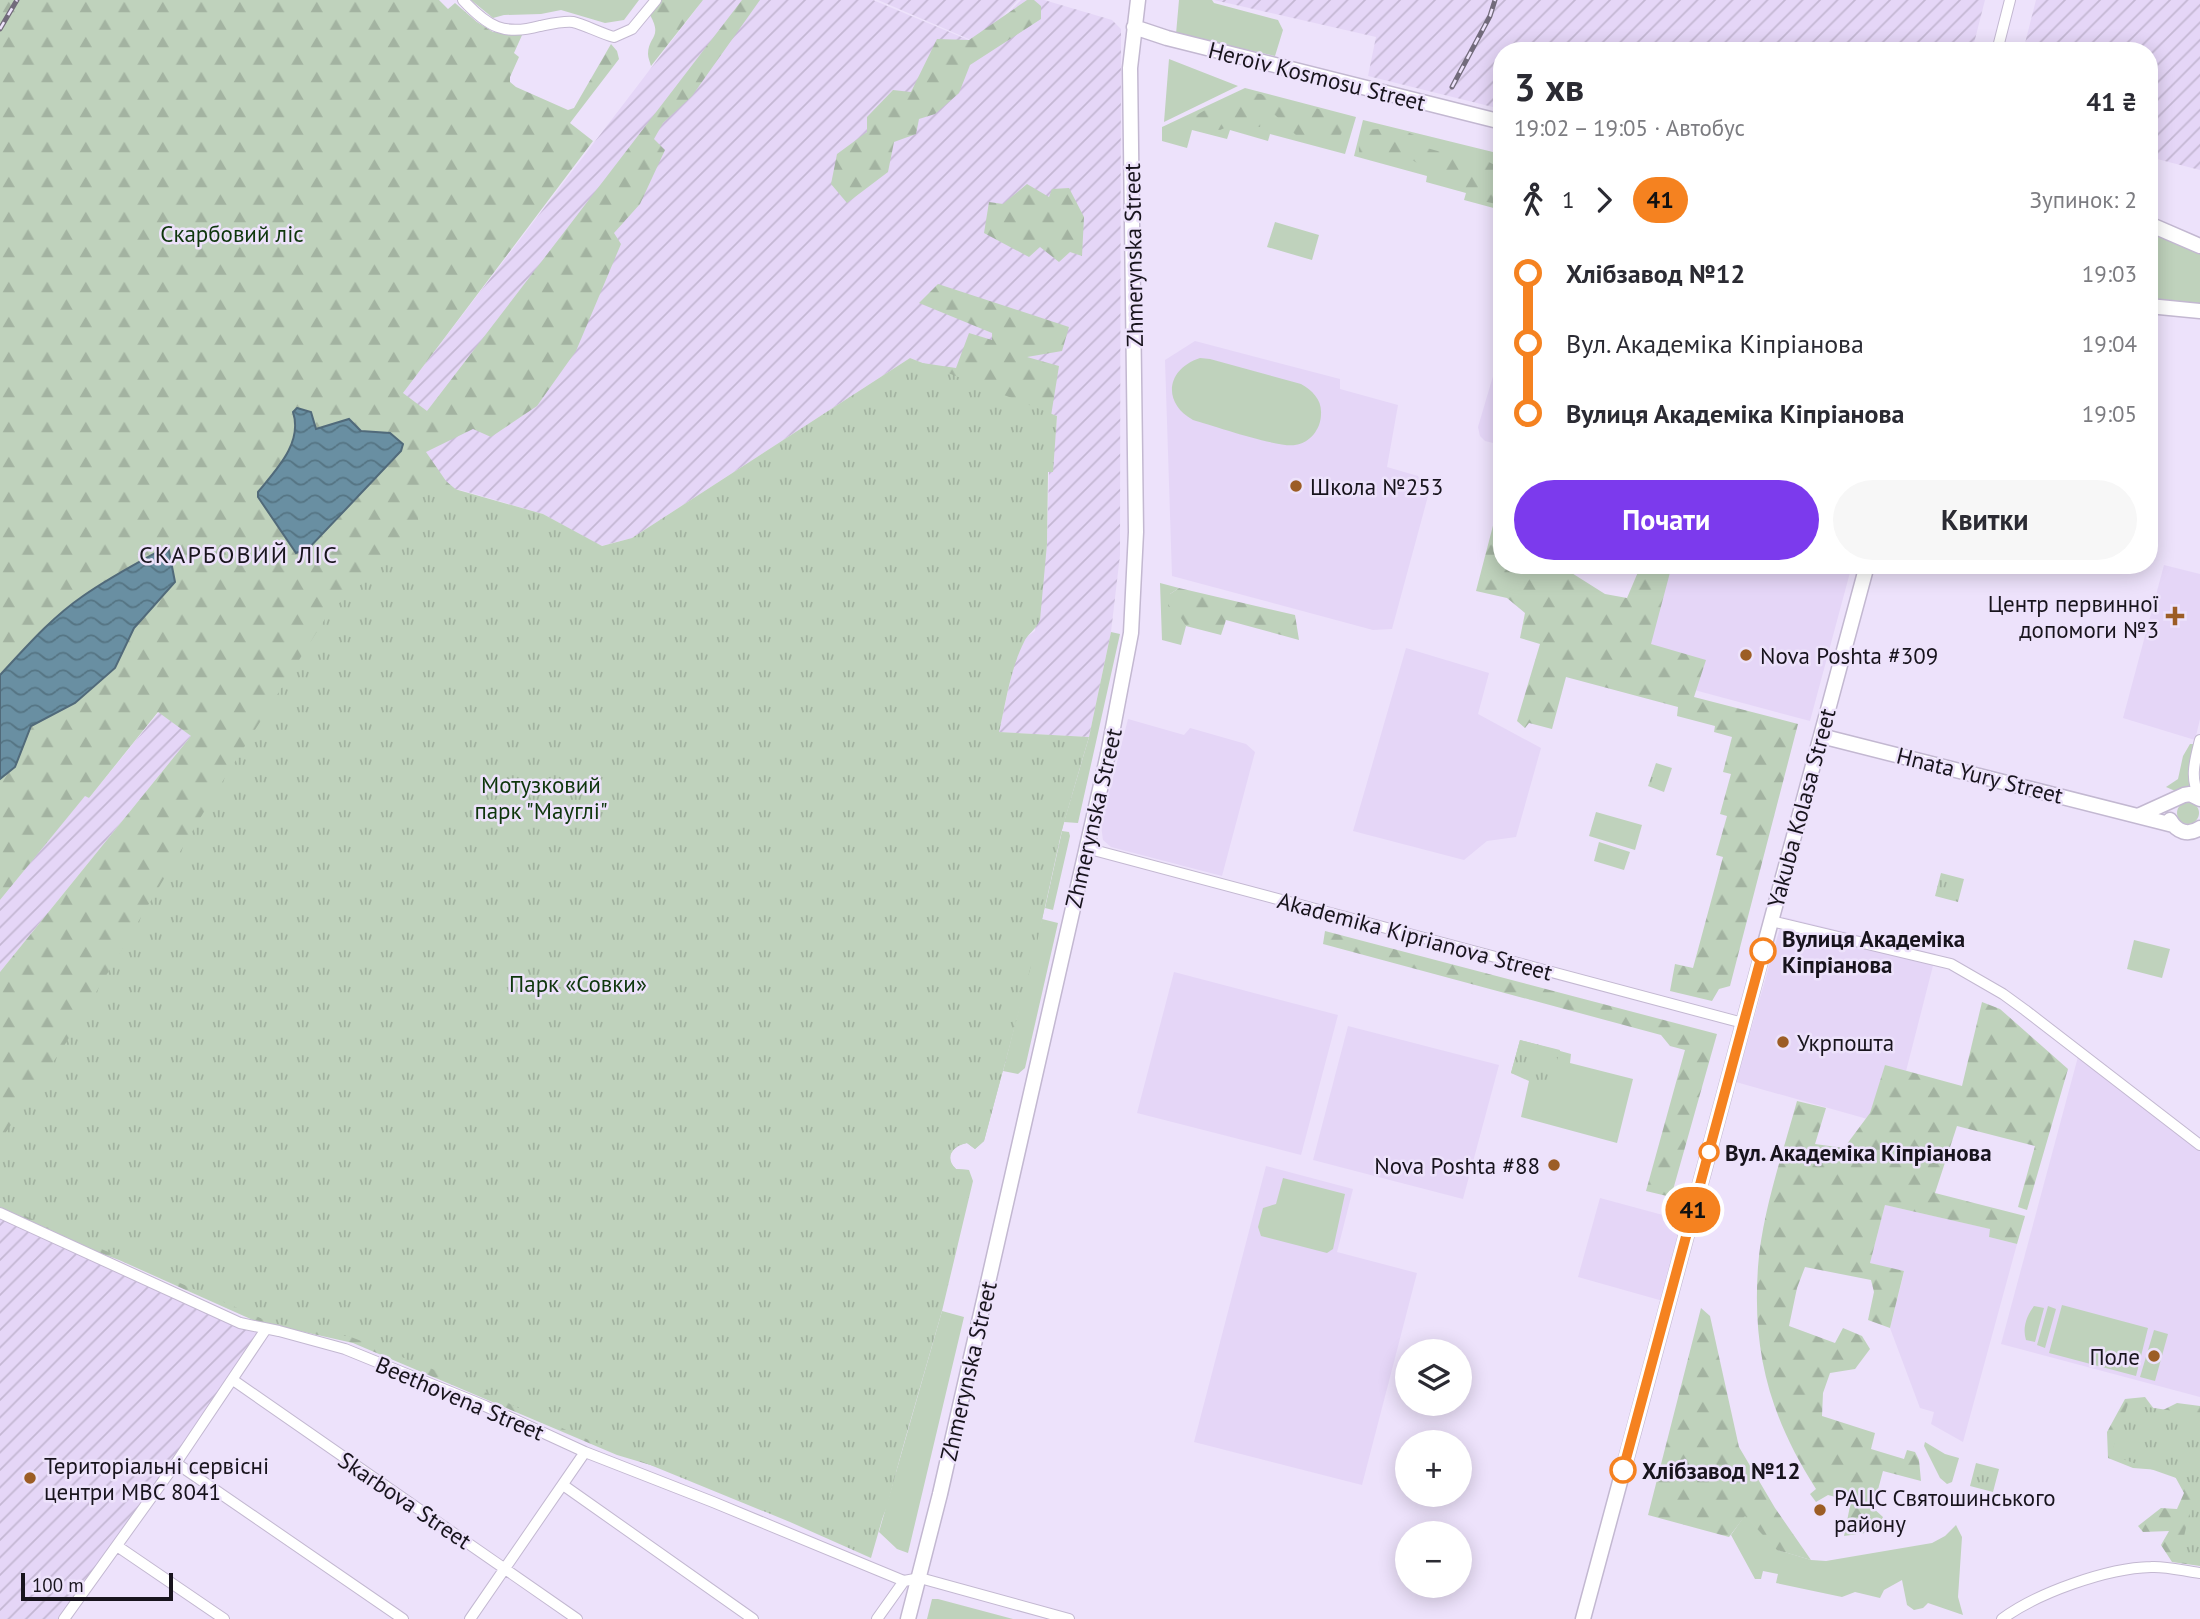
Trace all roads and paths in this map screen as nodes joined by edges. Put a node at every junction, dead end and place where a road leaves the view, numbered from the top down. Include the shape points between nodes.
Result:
1 (463, 0) edge
2 (656, 0) edge
3 (1138, 0) edge
4 (2010, 0) edge
5 (1134, 27) junction
6 (1999, 42) edge
7 (1493, 120) edge
8 (2158, 228) edge
9 (2200, 246) edge
10 (2158, 307) edge
11 (2200, 311) edge
12 (1865, 574) edge
13 (1821, 736) junction
14 (2200, 740) edge
15 (2200, 798) edge
16 (2173, 802) junction
17 (2140, 815) junction
18 (2173, 825) junction
19 (2199, 830) edge
20 (1086, 848) junction
21 (1771, 921) junction
22 (1743, 1024) junction
23 (2200, 1145) edge
24 (0, 1213) edge
25 (266, 1329) junction
26 (233, 1380) junction
27 (584, 1452) junction
28 (176, 1463) junction
29 (562, 1485) junction
30 (117, 1546) junction
31 (505, 1568) junction
32 (2200, 1573) edge
33 (920, 1578) junction
34 (904, 1581) junction
35 (64, 1619) edge
36 (224, 1619) edge
37 (403, 1619) edge
38 (470, 1619) edge
39 (578, 1619) edge
40 (753, 1619) edge
41 (877, 1619) edge
42 (908, 1619) edge
43 (1069, 1619) edge
44 (1583, 1619) edge
45 (2002, 1619) edge

1 - 2 street via 494,28 523,31 573,22 614,37 632,29
3 - 5 main road, Zhmerynska Street
4 - 6 street
5 - 7 main road, Heroiv Kosmosu Street
5 - 20 main road, Zhmerynska Street via 1130,68 1133,611
8 - 9 main road
10 - 11 main road
12 - 13 main road, Yakuba Kolasa Street
13 - 17 main road, Hnata Yury Street
13 - 21 main road, Yakuba Kolasa Street
14 - 15 street via 2193,775
15 - 16 main road via 2190,794
16 - 17 main road
16 - 18 main road via 2169,814
17 - 18 main road, Hnata Yury Street
18 - 19 main road, Hnata Yury Street via 2184,832
20 - 22 street, Akademika Kiprianova Street
20 - 33 main road, Zhmerynska Street
21 - 22 main road, Yakuba Kolasa Street
21 - 23 street via 1951,964 2025,1010
22 - 44 main road, Yakuba Kolasa Street
24 - 25 street, Beethovena Street via 240,1323
25 - 26 street
25 - 27 street, Beethovena Street via 345,1349
26 - 28 street
26 - 31 street, Skarbova Street
27 - 29 street
27 - 34 street, Beethovena Street
28 - 30 street
28 - 37 street
29 - 31 street
29 - 40 street
30 - 35 street
30 - 36 street
31 - 38 street
31 - 39 street, Skarbova Street
32 - 45 street via 2152,1566 2100,1575 2022,1604
33 - 34 street
33 - 42 main road, Zhmerynska Street
33 - 43 street
34 - 41 street

